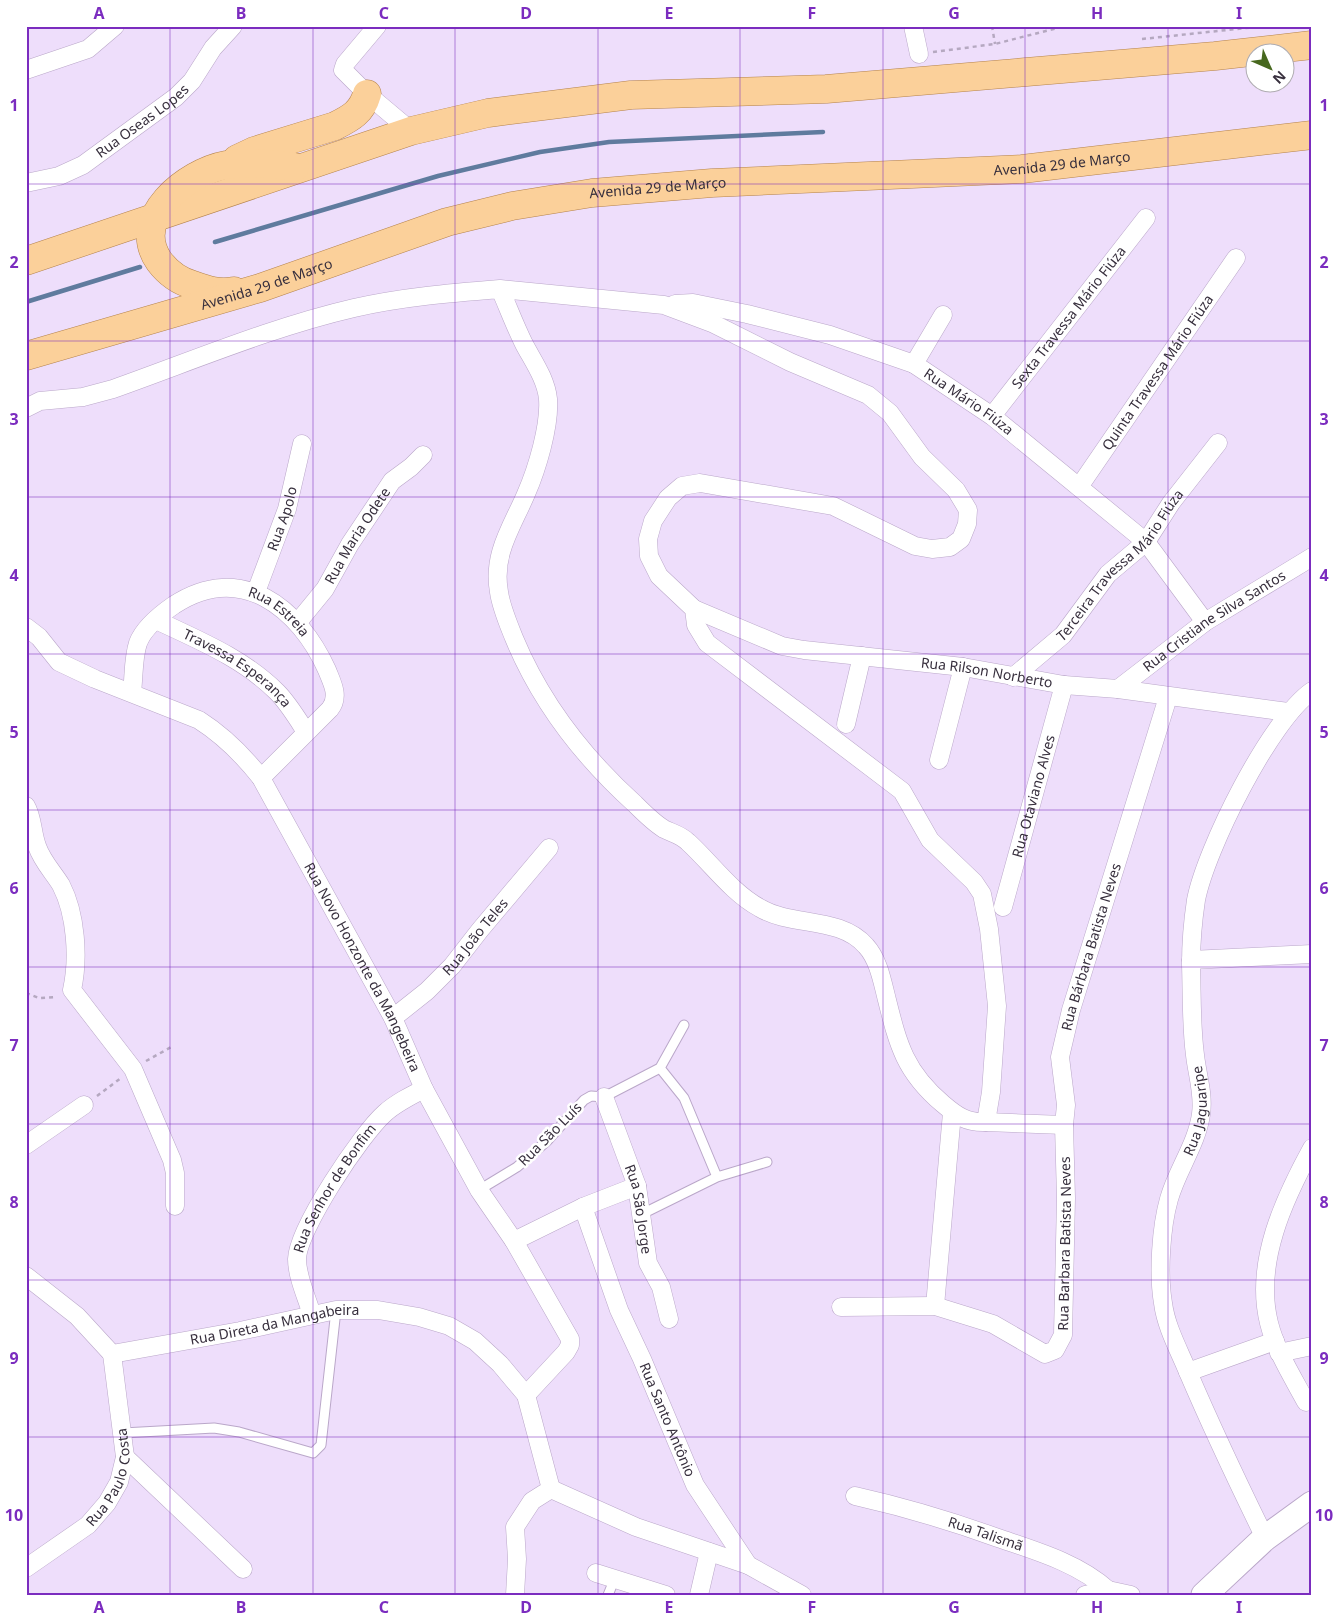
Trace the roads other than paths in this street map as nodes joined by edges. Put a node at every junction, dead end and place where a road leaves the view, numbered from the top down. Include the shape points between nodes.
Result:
1 (115, 26) edge
2 (233, 26) edge
3 (377, 26) edge
4 (913, 26) edge
5 (1312, 35) edge
6 (1293, 42) edge
7 (1312, 45) edge
8 (1296, 47) edge
9 (1246, 52) edge
10 (919, 54) road end
11 (26, 70) edge
12 (367, 94) junction
13 (411, 131) junction
14 (1312, 135) edge
15 (227, 165) junction
16 (307, 168) junction
17 (26, 183) edge
18 (154, 218) junction
19 (1146, 218) dead end
20 (1236, 258) dead end
21 (26, 261) edge
22 (260, 288) junction
23 (500, 289) junction
24 (664, 305) junction
25 (943, 315) dead end
26 (26, 356) edge
27 (914, 364) junction
28 (26, 408) edge
29 (992, 416) junction
30 (1218, 443) dead end
31 (302, 444) dead end
32 (423, 455) dead end
33 (1078, 487) junction
34 (1146, 542) junction
35 (1312, 557) edge
36 (256, 592) junction
37 (694, 609) junction
38 (156, 620) junction
39 (298, 622) junction
40 (1205, 622) junction
41 (26, 627) edge
42 (862, 656) junction
43 (963, 667) junction
44 (1013, 677) junction
45 (1064, 685) junction
46 (1118, 689) junction
47 (1312, 691) edge
48 (132, 692) junction
49 (1168, 697) junction
50 (1288, 712) junction
51 (846, 724) dead end
52 (306, 732) junction
53 (940, 760) dead end
54 (261, 778) junction
55 (26, 806) edge
56 (549, 848) dead end
57 (1003, 907) dead end
58 (1312, 954) edge
59 (1191, 960) junction
60 (393, 1018) junction
61 (684, 1025) dead end
62 (660, 1068) junction
63 (424, 1089) junction
64 (604, 1097) junction
65 (84, 1105) dead end
66 (952, 1113) junction
67 (986, 1122) junction
68 (1064, 1125) junction
69 (26, 1145) edge
70 (1312, 1148) edge
71 (767, 1162) dead end
72 (717, 1177) junction
73 (638, 1186) junction
74 (479, 1190) junction
75 (175, 1206) dead end
76 (583, 1207) junction
77 (642, 1214) junction
78 (514, 1241) junction
79 (26, 1276) edge
80 (935, 1306) junction
81 (841, 1307) dead end
82 (336, 1310) junction
83 (312, 1315) junction
84 (669, 1319) dead end
85 (1312, 1346) edge
86 (1277, 1347) junction
87 (112, 1354) junction
88 (1188, 1372) junction
89 (526, 1395) junction
90 (1306, 1402) dead end
91 (123, 1433) junction
92 (126, 1457) junction
93 (551, 1489) junction
94 (855, 1496) dead end
95 (1312, 1504) edge
96 (1265, 1538) junction
97 (709, 1552) junction
98 (748, 1565) junction
99 (26, 1568) edge
100 (242, 1569) dead end
101 (596, 1573) dead end
102 (615, 1578) junction
103 (1108, 1590) junction
104 (783, 1591) edge
105 (515, 1595) edge
106 (608, 1595) edge
107 (666, 1595) edge
108 (699, 1595) edge
109 (802, 1595) edge
110 (1085, 1595) edge
111 (1131, 1595) edge
112 (1204, 1595) edge

1 - 11 street via 88,49
2 - 17 street, Rua Oseas Lopes via 176,97 83,164 59,176
3 - 12 street via 343,67
4 - 10 street
5 - 6 main road
7 - 8 main road
9 - 13 main road via 826,90 631,95 488,113
12 - 13 street
12 - 15 main road via 359,112 347,121 254,151
13 - 16 main road
14 - 22 main road, Avenida 29 de Março via 1022,168 712,183 592,193 512,206 447,222
15 - 16 main road
15 - 18 main road via 192,179 170,197
16 - 18 main road
18 - 21 main road
18 - 22 main road via 150,240 154,254 165,270 183,282 225,293
19 - 29 street, Sexta Travessa Mário Fiúza
20 - 33 street, Quinta Travessa Mário Fiúza
22 - 26 main road, Avenida 29 de Março
23 - 24 street
23 - 28 street via 430,295 354,308 292,326 113,389 83,397 40,401
23 - 66 street via 545,383 548,397 537,464 526,495 503,539 498,576 506,615 527,668 552,713 571,738 633,803 661,827 685,838 746,898 777,916 839,928 865,945 882,978 896,1038 907,1066 930,1094
24 - 27 street, Rua Mário Fiúza via 693,303 747,314 830,335
24 - 37 street via 712,323 790,362 868,395 890,413 922,457 956,490 968,510 961,539 950,548 932,549 915,546 833,506 700,484 682,486 668,498 653,521 648,538 649,556 659,576
25 - 27 street
27 - 29 street, Rua Mário Fiúza
29 - 33 street, Rua Mário Fiúza
30 - 34 street, Terceira Travessa Mário Fiúza via 1171,503
31 - 36 street, Rua Apolo via 287,509
32 - 39 street, Rua Maria Odete via 392,481 325,589
33 - 34 street, Rua Mário Fiúza
34 - 40 street, Rua Mário Fiúza
34 - 44 street, Terceira Travessa Mário Fiúza via 1108,574 1063,635
35 - 40 street, Rua Cristiane Silva Santos
36 - 38 street, Rua Estreia via 234,587 216,588 178,602
36 - 39 street, Rua Estreia
37 - 42 street, Rua Rilson Norberto via 782,646
37 - 67 street via 696,625 707,643 902,791 930,840 974,882 982,894 997,1006
38 - 48 street, Rua Estreia via 138,644
38 - 52 street, Travessa Esperança via 230,656 250,670 288,704
39 - 52 street, Rua Estreia via 311,639 335,688 333,704
40 - 46 street, Rua Cristiane Silva Santos
41 - 48 street, Rua Novo Honzonte da Mangebeira via 39,637 59,662
42 - 43 street, Rua Rilson Norberto
42 - 51 street
43 - 44 street, Rua Rilson Norberto
43 - 53 street
44 - 45 street, Rua Rilson Norberto
45 - 46 street, Rua Rilson Norberto
45 - 57 street, Rua Otaviano Alves
46 - 49 street, Rua Rilson Norberto
47 - 50 street, Rua Jaguaripe
48 - 54 street, Rua Novo Honzonte da Mangebeira via 199,720 246,759
49 - 50 street, Rua Rilson Norberto
49 - 68 street, Rua Bárbara Batista Neves via 1071,1010 1060,1057 1066,1105
50 - 59 street, Rua Jaguaripe via 1249,774 1205,871 1197,899
52 - 54 street, Rua Estreia
54 - 60 street, Rua Novo Honzonte da Mangebeira
55 - 75 street via 36,846 68,902 75,943 72,990 133,1069 172,1160
56 - 60 street, Rua João Teles via 452,966
58 - 59 street
59 - 88 street, Rua Jaguaripe via 1201,1114 1169,1199 1162,1277 1163,1304
60 - 63 street, Rua Novo Honzonte da Mangebeira
61 - 62 lane
62 - 64 lane, Rua São Luís
62 - 72 lane via 684,1098
63 - 74 street, Rua Novo Honzonte da Mangebeira
63 - 83 street, Rua Senhor de Bonfim via 385,1113 369,1130 323,1200 303,1238 297,1260
64 - 73 street, Rua São Jorge
64 - 74 lane, Rua São Luís via 591,1096 584,1100 547,1141 517,1167
65 - 69 street
66 - 67 street via 963,1120
66 - 80 street
67 - 68 street
68 - 80 street, Rua Barbara Batista Neves via 1065,1237 1063,1335 1060,1344 1045,1354 993,1324
70 - 86 street via 1288,1191 1269,1255 1265,1296
71 - 72 lane
72 - 77 lane
73 - 76 street
73 - 77 street, Rua São Jorge
74 - 78 street, Rua Novo Honzonte da Mangebeira
76 - 78 street
76 - 98 street, Rua Santo Antônio via 619,1310 695,1485
77 - 84 street, Rua São Jorge via 648,1263 661,1287
78 - 89 street, Rua Novo Honzonte da Mangebeira via 570,1339 566,1352
79 - 87 street via 77,1316
80 - 81 street, Rua Barbara Batista Neves
82 - 83 street, Rua Direta da Mangabeira
82 - 89 street, Rua Direta da Mangabeira via 378,1310 449,1326 500,1364
82 - 91 lane via 321,1445 313,1453 214,1428
83 - 87 street, Rua Direta da Mangabeira
85 - 86 street
86 - 88 street
86 - 90 street
87 - 91 street, Rua Paulo Costa
88 - 96 street, Rua Jaguaripe
89 - 93 street
91 - 92 street, Rua Paulo Costa
92 - 99 street, Rua Paulo Costa via 119,1482 108,1503 88,1525
92 - 100 street
93 - 97 street via 636,1526
93 - 105 street via 532,1501 515,1527
94 - 103 street, Rua Talismã via 904,1507 1054,1557
95 - 96 main road
96 - 112 main road
97 - 98 street
97 - 108 street
98 - 104 street, Rua Santo Antônio
101 - 102 street
102 - 106 lane
102 - 107 street
103 - 110 street
103 - 111 street
104 - 109 street, Rua Santo Antônio

